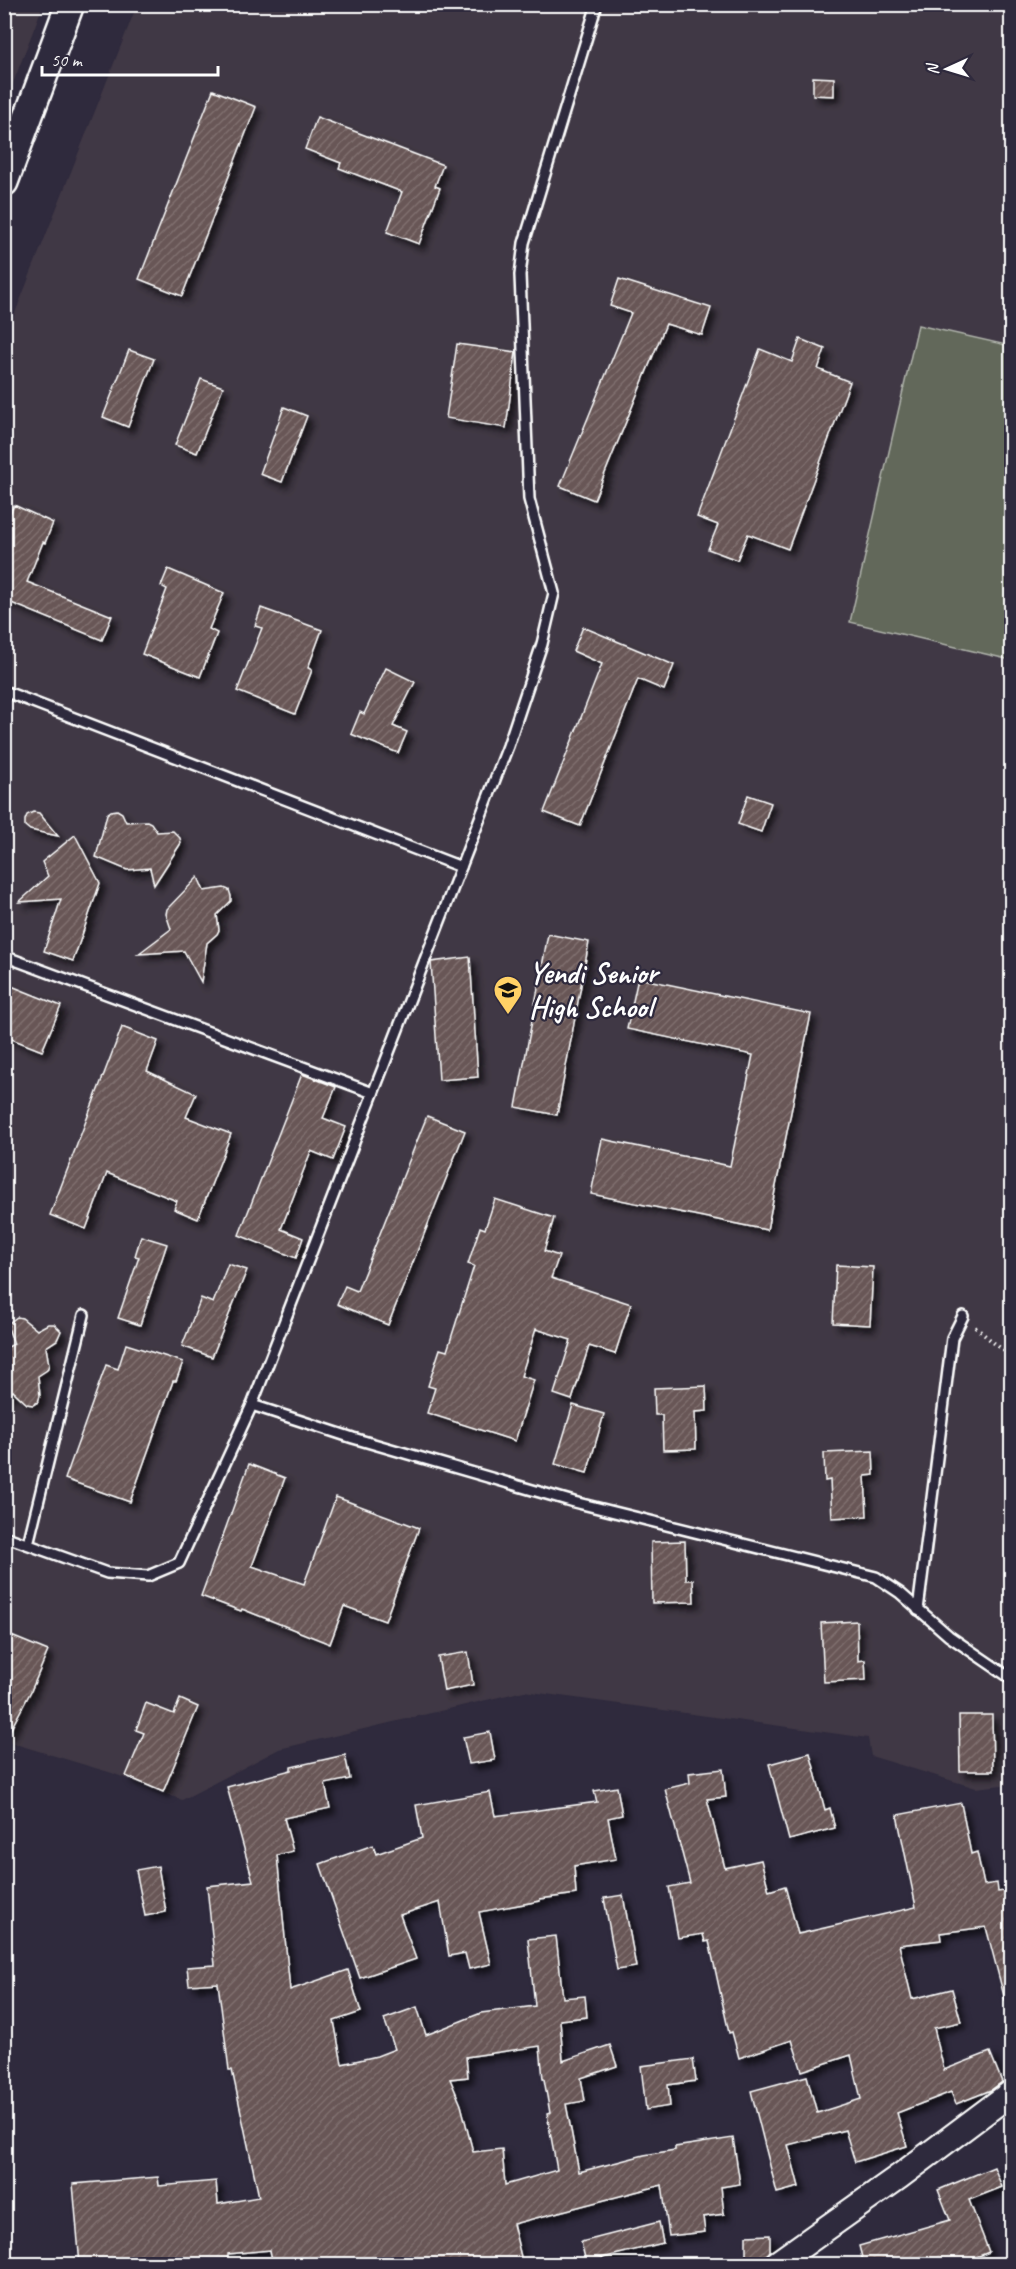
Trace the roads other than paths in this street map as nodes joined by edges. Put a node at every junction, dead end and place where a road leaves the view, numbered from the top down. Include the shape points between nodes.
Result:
1 (70, 4) edge
2 (597, 4) edge
3 (4, 182) edge
4 (4, 691) edge
5 (461, 867) junction
6 (4, 956) edge
7 (373, 1093) junction
8 (84, 1315) dead end
9 (963, 1316) road end
10 (252, 1405) junction
11 (4, 1536) edge
12 (28, 1544) junction
13 (918, 1610) junction
14 (1011, 1679) edge
15 (1011, 2092) edge
16 (776, 2265) edge

1 - 3 main road
2 - 5 lane via 524,243 520,275 529,499 554,593 515,726
4 - 5 lane
5 - 7 lane
6 - 7 lane
7 - 10 lane
8 - 12 lane
9 - 13 lane via 952,1338
10 - 12 lane via 179,1563 148,1576 107,1573
10 - 13 lane via 574,1502 876,1577
11 - 12 lane
13 - 14 lane
15 - 16 street

